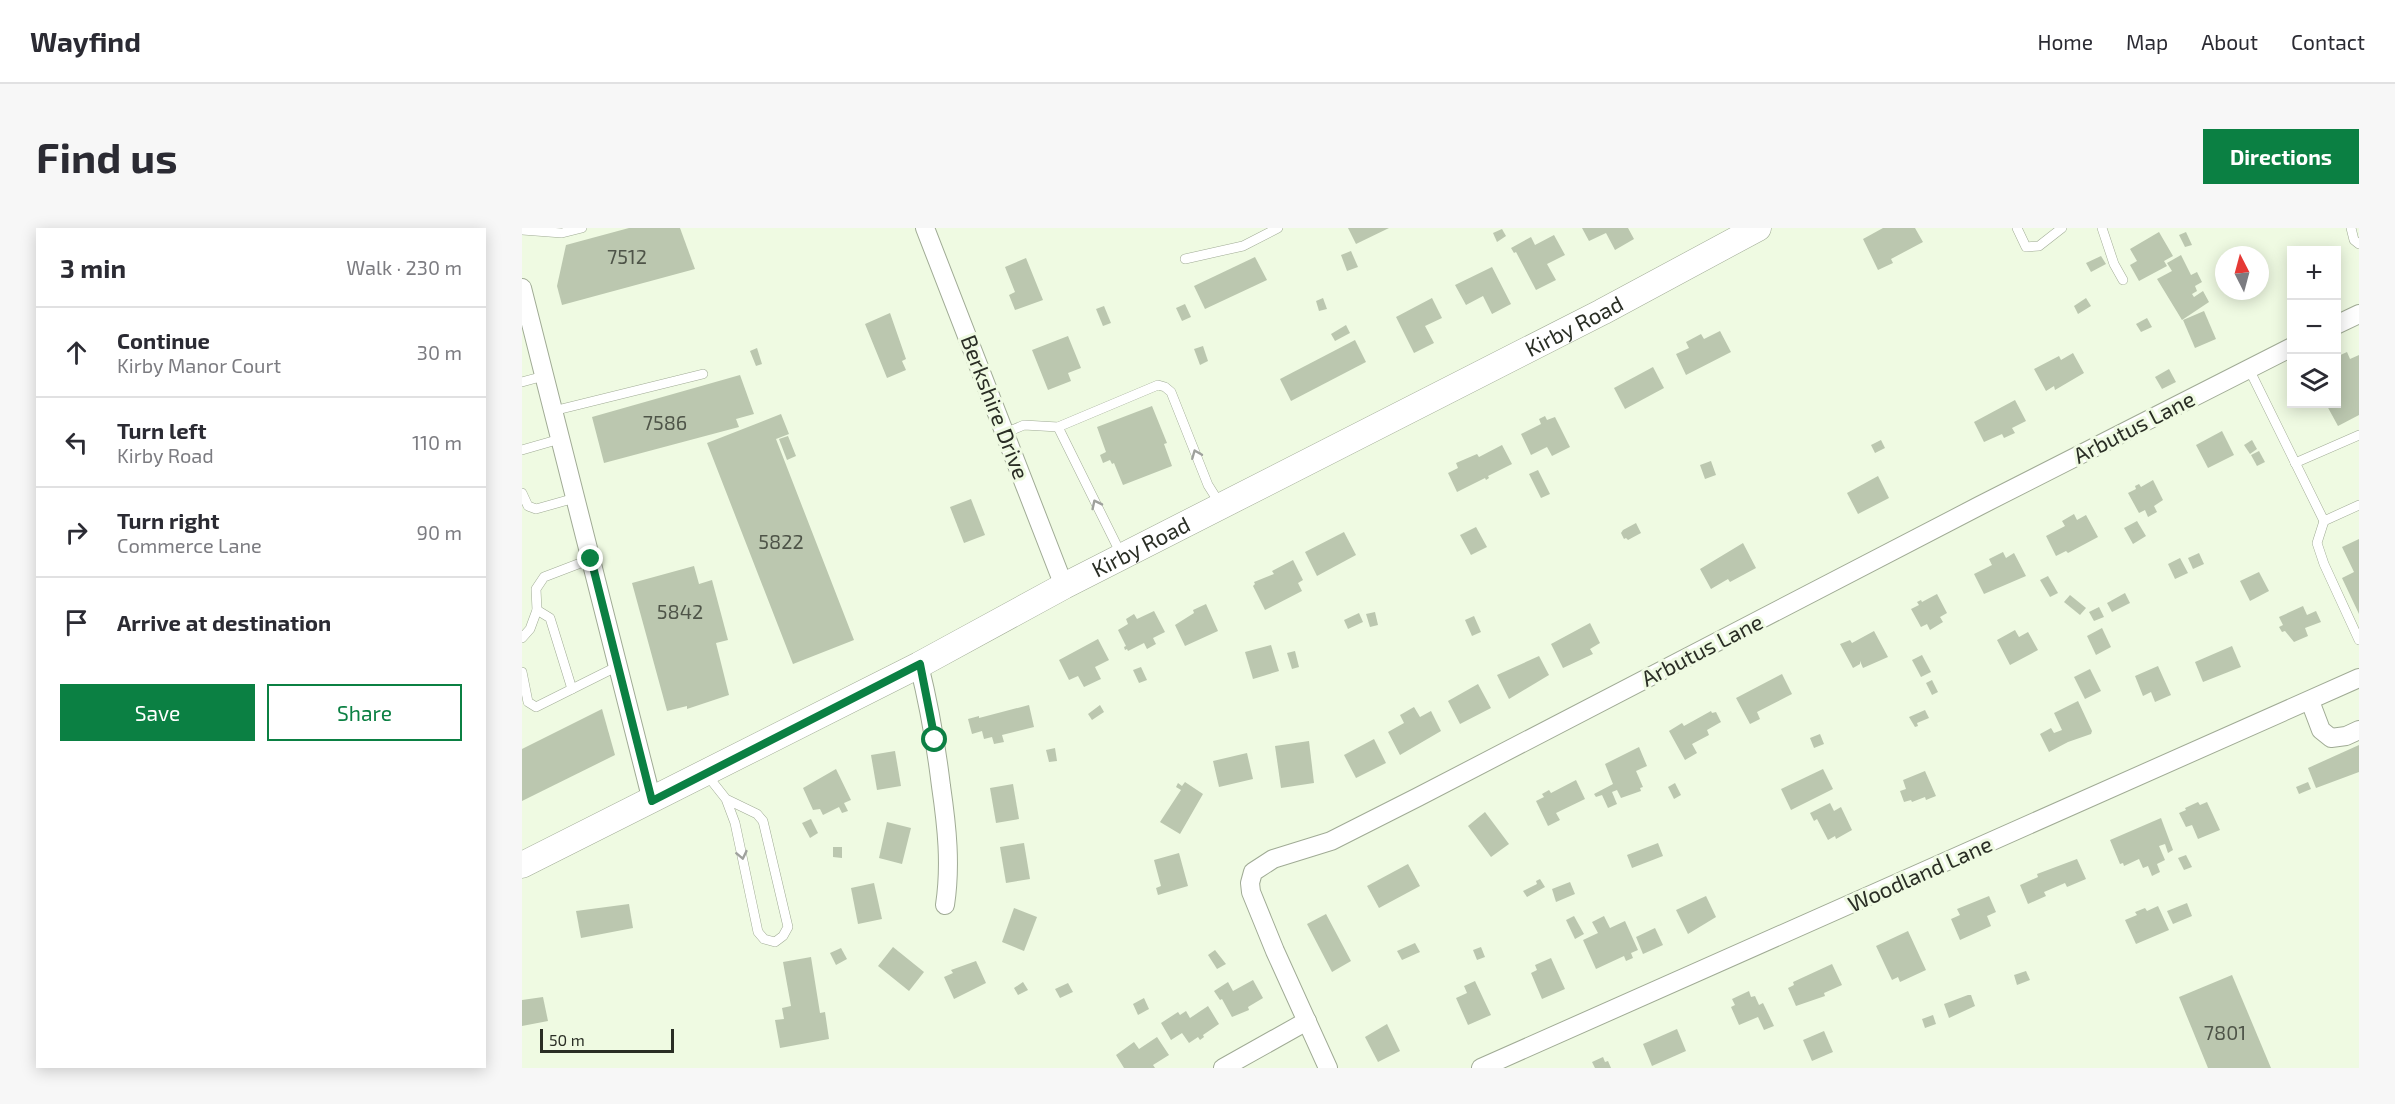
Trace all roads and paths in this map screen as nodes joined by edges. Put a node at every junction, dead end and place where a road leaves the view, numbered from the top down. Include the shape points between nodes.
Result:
1 (582, 228) edge
2 (925, 228) edge
3 (1278, 228) edge
4 (2017, 228) edge
5 (2062, 228) edge
6 (2103, 228) edge
7 (2351, 228) edge
8 (522, 230) edge
9 (1752, 230) edge
10 (2359, 244) edge
11 (1185, 260) dead end
12 (2123, 280) dead end
13 (522, 288) edge
14 (2359, 314) edge
15 (2341, 323) edge
16 (527, 330) edge
17 (2287, 350) edge
18 (2249, 369) junction
19 (703, 374) dead end
20 (544, 376) junction
21 (522, 382) edge
22 (553, 411) junction
23 (1058, 427) junction
24 (1005, 433) junction
25 (2359, 435) edge
26 (560, 439) junction
27 (522, 450) edge
28 (2295, 463) junction
29 (522, 493) edge
30 (575, 498) junction
31 (2359, 505) edge
32 (1221, 506) junction
33 (2324, 521) junction
34 (1122, 556) junction
35 (591, 559) junction
36 (1065, 586) junction
37 (537, 610) junction
38 (522, 638) edge
39 (2359, 640) edge
40 (920, 664) junction
41 (618, 666) junction
42 (522, 672) edge
43 (2359, 678) edge
44 (572, 689) junction
45 (2310, 701) junction
46 (2359, 730) edge
47 (706, 773) junction
48 (726, 799) junction
49 (652, 801) junction
50 (522, 865) edge
51 (945, 905) dead end
52 (1307, 1021) junction
53 (1223, 1068) edge
54 (1328, 1068) edge
55 (1481, 1068) edge

1 - 8 lane via 562,233
2 - 24 street, Berkshire Drive
3 - 11 lane via 1244,246
4 - 5 lane via 2026,247 2039,246
6 - 12 lane
7 - 10 lane
9 - 32 main road, Kirby Road via 1602,312
13 - 16 street
14 - 15 street
16 - 20 street
17 - 18 street, Arbutus Lane
18 - 28 lane
18 - 52 street, Arbutus Lane via 1331,841 1273,860 1253,872 1251,892
19 - 22 lane
20 - 21 lane
20 - 22 street
22 - 26 street
23 - 24 lane via 1024,425
32 -> 23 lane via 1208,485 1171,392 1165,387 1143,390
34 -> 23 lane
24 - 36 street, Berkshire Drive
25 - 28 lane
26 - 27 lane
26 - 30 street
28 - 33 lane
29 - 30 lane via 528,506 536,510
30 - 35 street
31 - 33 lane
32 - 34 main road, Kirby Road
33 - 39 lane via 2317,543
34 - 36 main road, Kirby Road
35 - 37 lane via 544,577 536,589
35 - 41 street
36 - 40 main road, Kirby Road
37 - 38 lane via 530,630
37 - 44 lane via 550,618
40 - 47 main road, Kirby Road
40 - 51 street via 946,824 949,865
41 - 44 lane
41 - 49 street
42 - 44 lane via 528,702 536,707
43 - 45 street, Woodland Lane
45 - 46 street via 2320,730 2331,738
45 - 55 street, Woodland Lane
47 - 48 lane
47 - 49 main road, Kirby Road
48 -> 48 lane via 735,823 758,932 775,942 788,927 763,821
49 - 50 main road, Kirby Road
52 - 53 street
52 - 54 street

